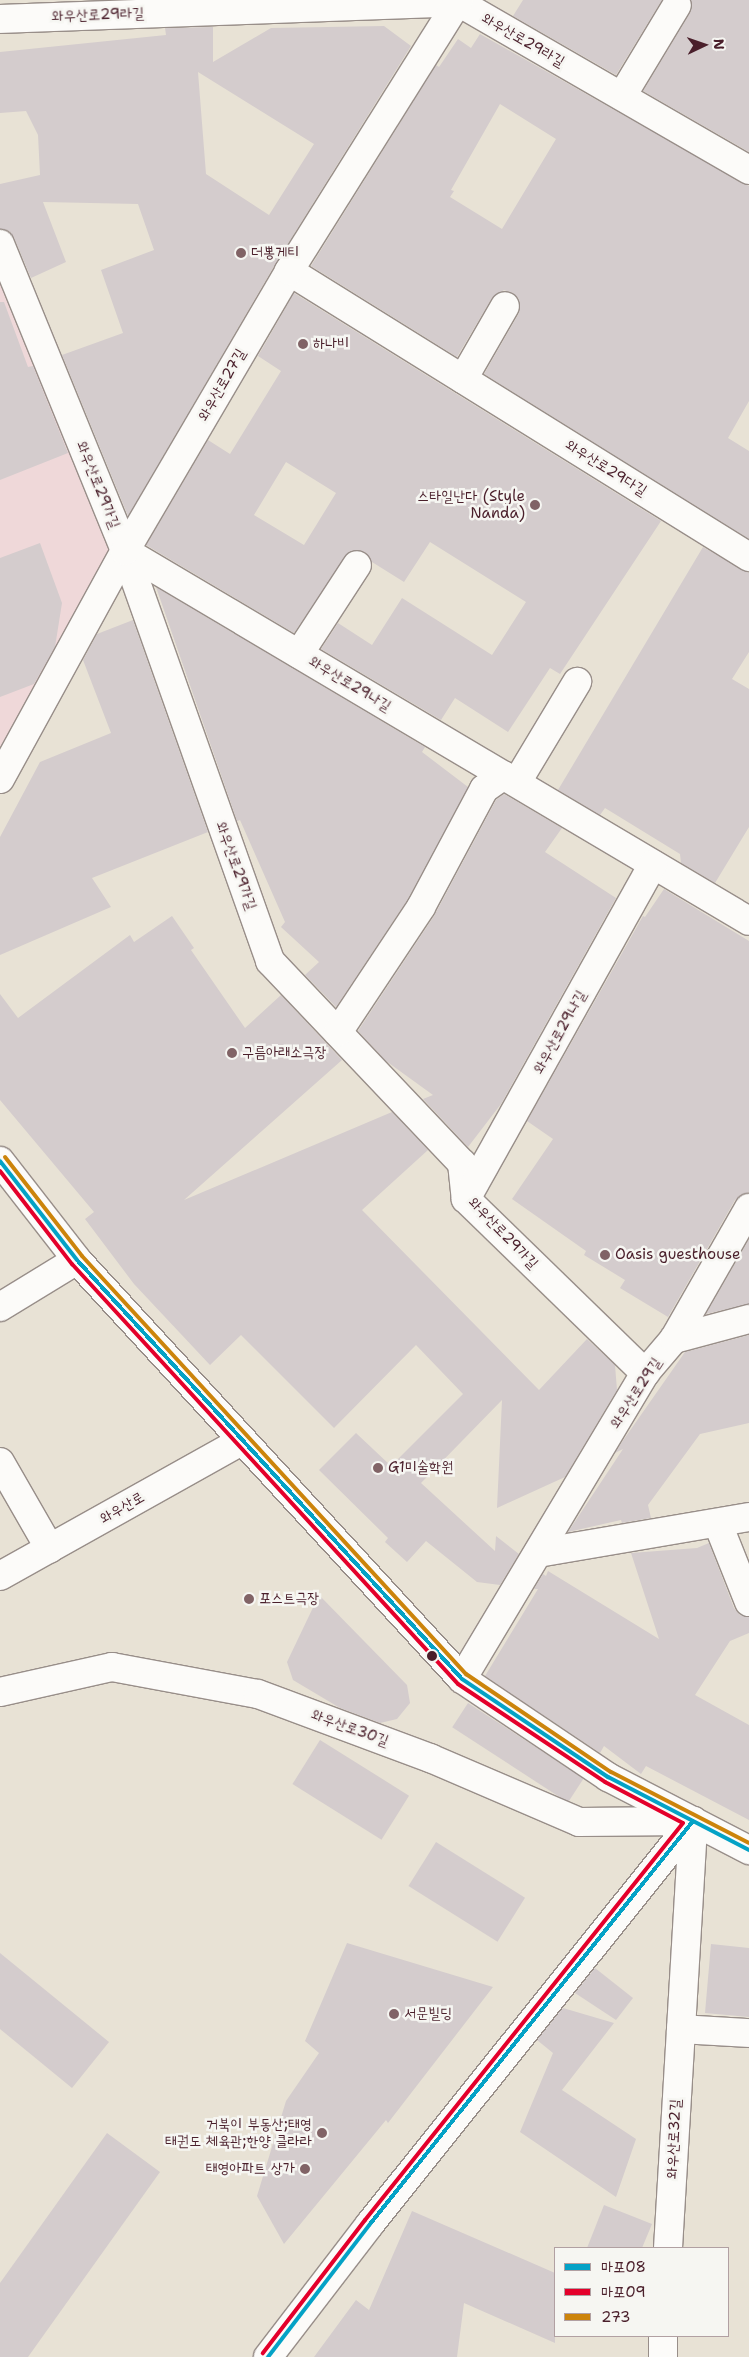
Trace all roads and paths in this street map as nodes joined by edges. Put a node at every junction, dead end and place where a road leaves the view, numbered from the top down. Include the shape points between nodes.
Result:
1 (459, 1) edge
2 (677, 5) dead end
3 (0, 19) edge
4 (622, 96) junction
5 (749, 170) edge
6 (0, 244) edge
7 (289, 271) junction
8 (505, 306) dead end
9 (463, 379) junction
10 (124, 551) junction
11 (749, 557) edge
12 (357, 565) dead end
13 (299, 654) junction
14 (577, 682) dead end
15 (0, 779) edge
16 (510, 779) junction
17 (653, 865) junction
18 (749, 921) edge
19 (338, 1032) junction
20 (0, 1161) edge
21 (466, 1199) junction
22 (749, 1208) edge
23 (76, 1260) junction
24 (0, 1307) edge
25 (749, 1319) edge
26 (674, 1339) junction
27 (645, 1373) junction
28 (243, 1440) junction
29 (0, 1462) edge
30 (749, 1518) edge
31 (718, 1524) junction
32 (50, 1549) junction
33 (538, 1553) junction
34 (0, 1576) edge
35 (749, 1602) edge
36 (462, 1679) junction
37 (0, 1692) edge
38 (693, 1821) junction
39 (749, 1850) edge
40 (681, 2029) junction
41 (749, 2033) edge
42 (668, 2247) edge
43 (663, 2337) edge
44 (268, 2357) edge
45 (663, 2357) edge

1 - 3 street, 와우산로29라길
1 - 4 street, 와우산로29라길
1 - 7 street, 와우산로27길
2 - 4 street
4 - 5 street, 와우산로29라길
6 - 10 street, 와우산로29가길
7 - 9 street, 와우산로29다길
7 - 10 street, 와우산로27길
8 - 9 street
9 - 11 street, 와우산로29다길
10 - 13 street, 와우산로29나길
10 - 15 street, 와우산로27길
10 - 19 street, 와우산로29가길 via 270,961
12 - 13 street, 와우산로29나길
13 - 16 street, 와우산로29나길
14 - 16 street
16 - 17 street, 와우산로29나길
16 - 19 street via 484,789 421,907
17 - 18 street, 와우산로29나길
17 - 21 street, 와우산로29나길
19 - 21 street, 와우산로29가길 via 462,1164
20 - 23 street
21 - 27 street, 와우산로29가길
22 - 26 street, 와우산로29길
23 - 24 street
23 - 28 street
25 - 26 street
26 - 27 street, 와우산로29길
27 - 33 street, 와우산로29길
28 - 32 street, 와우산로
28 - 36 street
29 - 32 street
30 - 31 street
31 - 33 street
31 - 35 street
32 - 34 street, 와우산로
33 - 36 street, 와우산로29길
36 - 38 street via 608,1777
37 - 38 street, 와우산로30길 via 112,1667 258,1694 430,1758 579,1822
38 - 39 street
38 - 40 street, 와우산로32길
38 - 44 street via 376,2216
40 - 41 street
40 - 42 street, 와우산로32길
43 - 45 street

